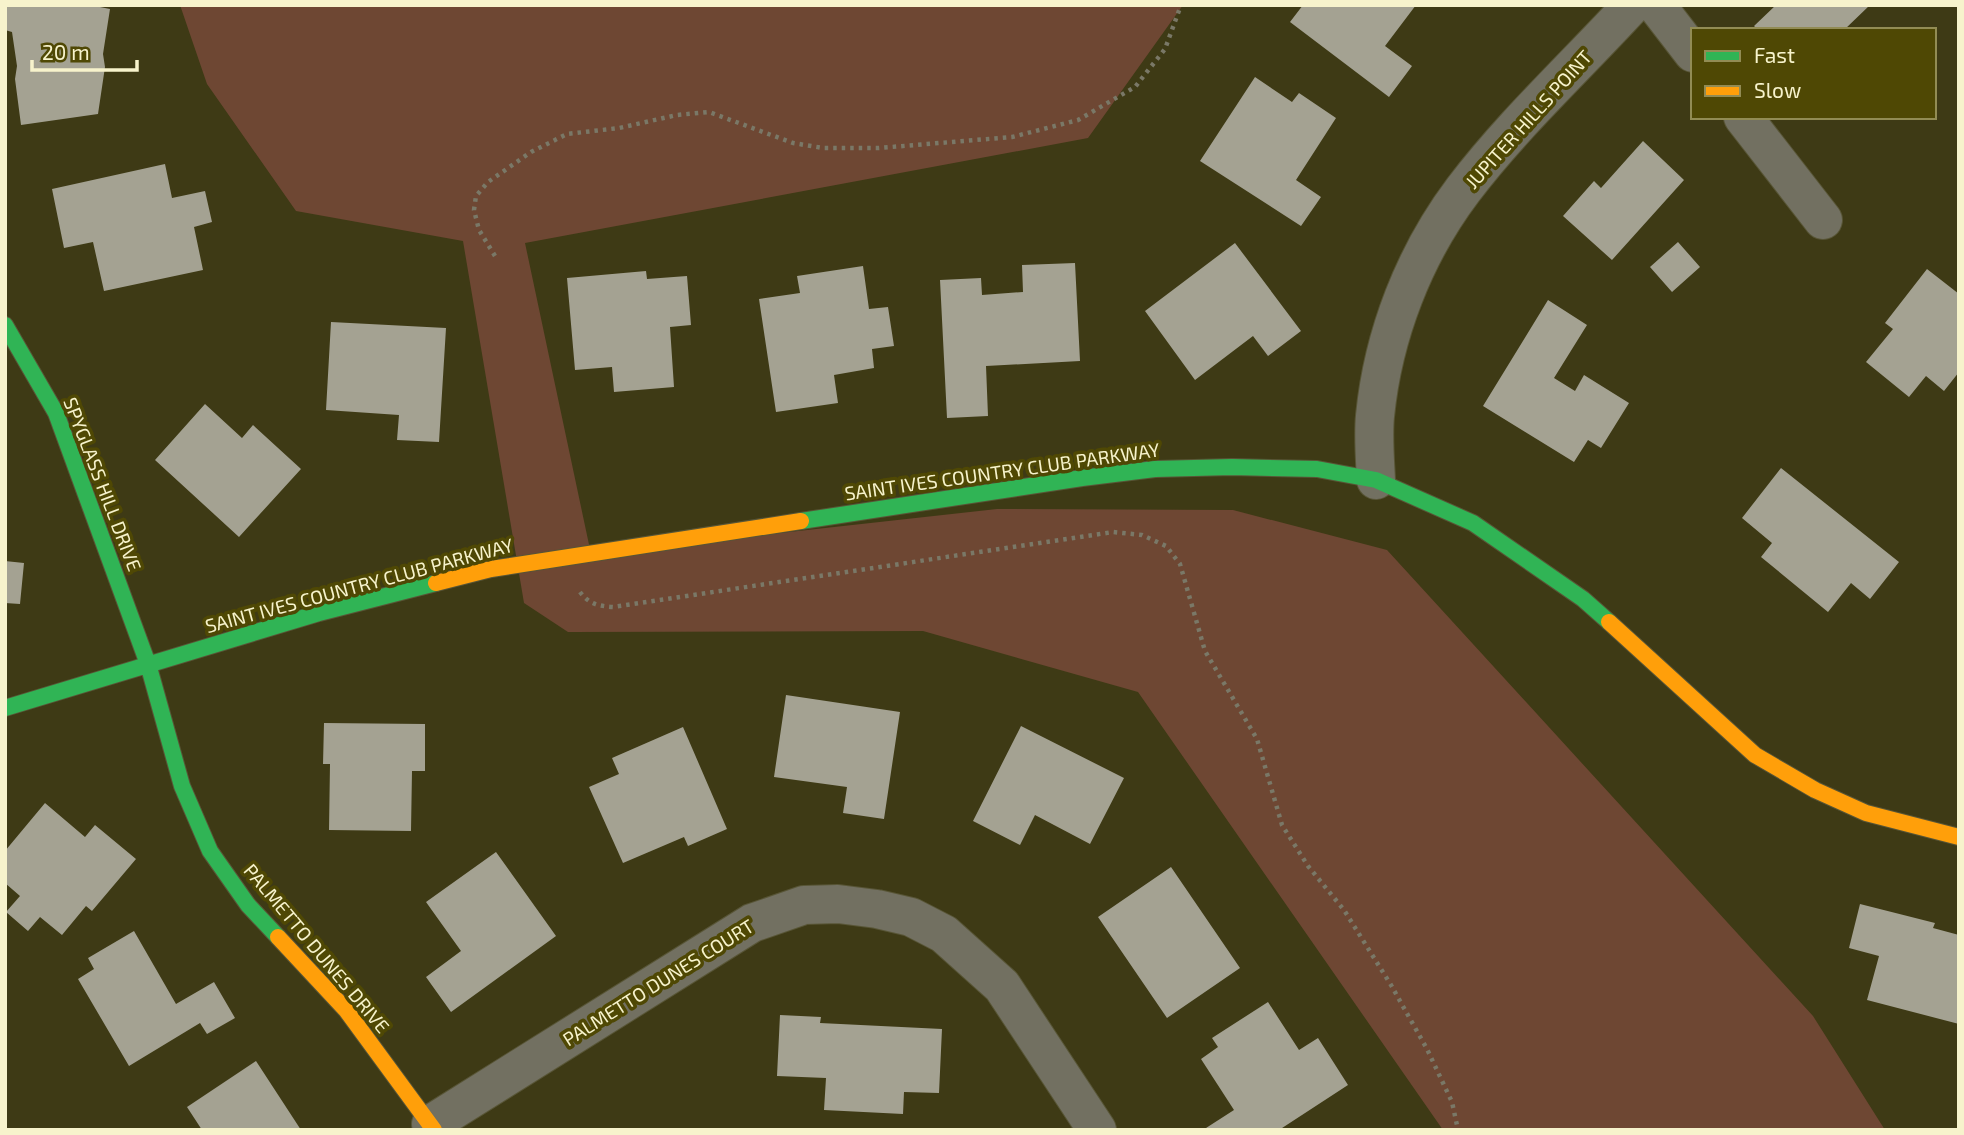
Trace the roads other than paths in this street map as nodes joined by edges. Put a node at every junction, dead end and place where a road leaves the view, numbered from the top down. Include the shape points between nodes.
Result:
1 (1632, 5) edge
2 (1656, 5) edge
3 (1691, 50) edge
4 (1745, 119) edge
5 (1823, 220) dead end
6 (5, 325) edge
7 (1376, 480) junction
8 (148, 664) junction
9 (5, 708) edge
10 (1959, 837) edge
11 (432, 1127) edge
12 (1097, 1130) edge

1 - 7 street, JUPITER HILLS POINT via 1498,148 1462,191 1432,238 1404,295 1387,345 1374,418
2 - 3 street
4 - 5 street
6 - 8 street, SPYGLASS HILL DRIVE via 55,413
7 - 8 street, SAINT IVES COUNTRY CLUB PARKWAY via 1317,469 1232,467 1155,469 1082,478 491,569 319,613
7 - 10 street, SAINT IVES COUNTRY CLUB PARKWAY via 1473,523 1583,599 1755,755 1866,813
8 - 9 street, SAINT IVES COUNTRY CLUB PARKWAY
8 - 11 street, PALMETTO DUNES DRIVE via 182,786 210,851 247,905 346,1010
11 - 12 street, PALMETTO DUNES COURT via 751,923 804,905 838,904 911,917 944,934 1002,986

